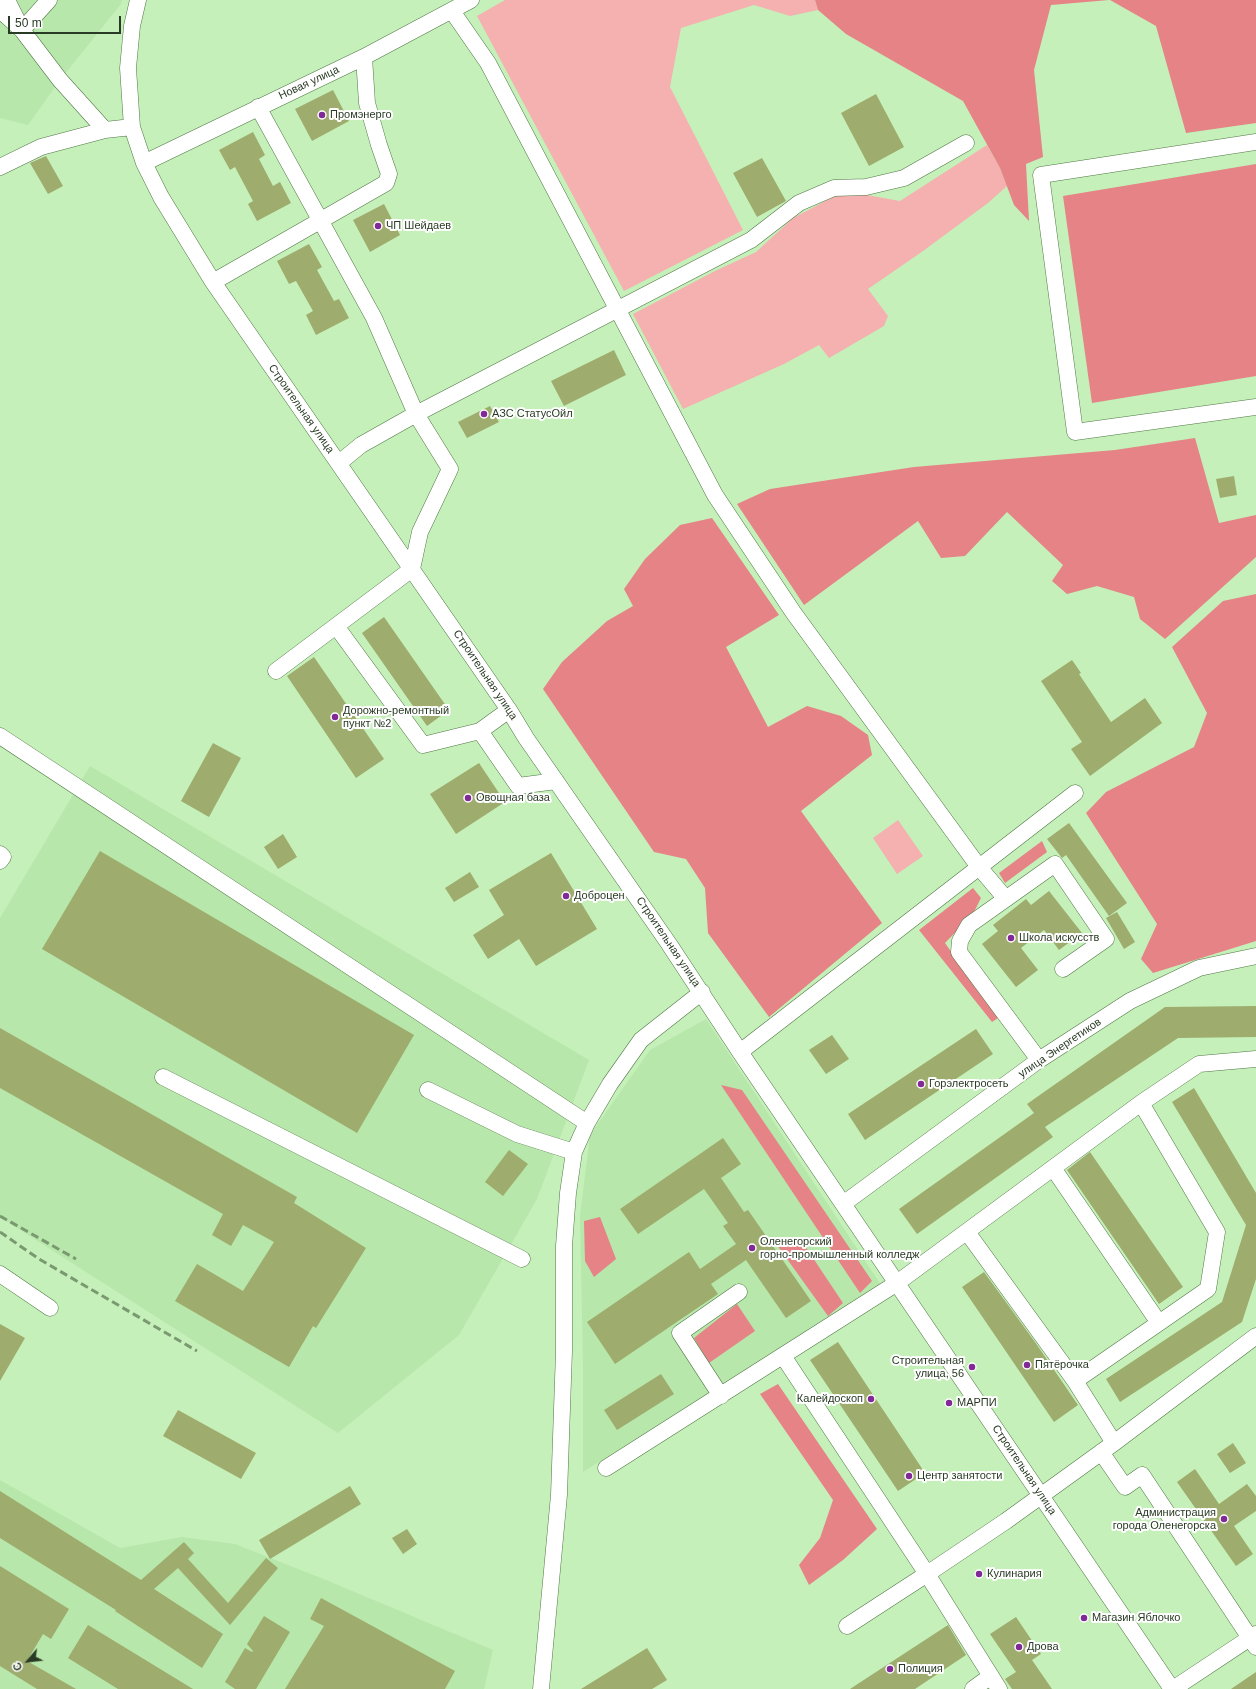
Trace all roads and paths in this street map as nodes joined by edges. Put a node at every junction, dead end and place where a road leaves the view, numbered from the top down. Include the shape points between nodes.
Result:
1 (7, 0) edge
2 (48, 0) edge
3 (138, 0) edge
4 (471, 0) edge
5 (0, 10) edge
6 (452, 11) junction
7 (22, 30) junction
8 (364, 57) junction
9 (258, 107) junction
10 (132, 127) junction
11 (105, 130) junction
12 (1256, 142) edge
13 (966, 143) dead end
14 (144, 163) junction
15 (0, 167) edge
16 (321, 222) junction
17 (213, 282) junction
18 (617, 310) junction
19 (1256, 407) edge
20 (416, 414) junction
21 (339, 463) junction
22 (412, 569) junction
23 (336, 626) junction
24 (276, 671) dead end
25 (510, 710) junction
26 (480, 731) junction
27 (0, 736) edge
28 (556, 781) junction
29 (1075, 793) dead end
30 (0, 854) edge
31 (0, 861) edge
32 (979, 867) junction
33 (1006, 899) junction
34 (1256, 956) edge
35 (1063, 969) dead end
36 (702, 992) junction
37 (740, 1052) junction
38 (1256, 1059) edge
39 (1039, 1060) junction
40 (163, 1077) dead end
41 (428, 1090) dead end
42 (1141, 1103) junction
43 (587, 1123) junction
44 (574, 1152) junction
45 (1053, 1168) junction
46 (843, 1204) junction
47 (967, 1232) junction
48 (522, 1259) dead end
49 (0, 1274) edge
50 (897, 1283) junction
51 (739, 1292) dead end
52 (50, 1308) dead end
53 (1159, 1323) junction
54 (1256, 1336) edge
55 (783, 1356) junction
56 (1074, 1381) junction
57 (721, 1396) junction
58 (1108, 1447) junction
59 (606, 1468) dead end
60 (1041, 1496) junction
61 (927, 1574) junction
62 (847, 1626) dead end
63 (1254, 1640) edge
64 (995, 1683) edge
65 (541, 1689) edge
66 (973, 1689) edge
67 (1172, 1689) edge

1 - 7 street
2 - 7 street
3 - 10 street, Строительная улица via 132,26 128,68
4 - 6 street, Новая улица
5 - 7 street
6 - 8 street, Новая улица
6 - 18 street via 488,63
7 - 11 street via 60,80
8 - 9 street, Новая улица
8 - 16 street via 368,103 389,174 386,183
9 - 14 street, Новая улица
9 - 16 street
10 - 11 street
10 - 14 street, Строительная улица
11 - 15 street via 41,147
12 - 19 street via 1040,176 1075,432
13 - 18 street via 904,178 866,187 834,188 799,203 751,240
14 - 17 street, Строительная улица via 161,197
16 - 17 street
16 - 20 street via 374,318
17 - 21 street, Строительная улица
18 - 20 street
18 - 32 street via 715,495 793,612
20 - 21 street via 361,446
20 - 22 street via 450,469 420,532
21 - 22 street, Строительная улица
22 - 23 street
22 - 25 street, Строительная улица
23 - 24 street
23 - 26 street via 424,745
25 - 26 street
25 - 28 street, Строительная улица
26 - 28 street via 518,786
27 - 43 street
28 - 36 street, Строительная улица
29 - 32 street
30 - 31 street via 3,857
32 - 33 street
32 - 37 street
33 - 35 street via 1055,864 1106,939
33 - 39 street via 969,925 960,941 959,952
34 - 39 street, улица Энергетиков via 1199,968 1130,1001
36 - 37 street, Строительная улица
36 - 43 street via 642,1040 610,1084
37 - 46 street, Строительная улица
38 - 42 street via 1199,1064
39 - 46 street, улица Энергетиков
40 - 48 street
41 - 44 street via 517,1134
42 - 45 street
42 - 53 street via 1218,1232 1208,1289
43 - 44 street
44 - 65 street via 564,1246 564,1351 559,1495
45 - 47 street
45 - 53 street
46 - 50 street, Строительная улица
47 - 50 street
47 - 56 street
49 - 52 street
50 - 55 street
50 - 60 street, Строительная улица
51 - 57 street via 680,1333
53 - 56 street
54 - 58 street
55 - 57 street
55 - 61 street
56 - 58 street
57 - 59 street
58 - 60 street
58 - 63 street via 1125,1487 1142,1475
60 - 61 street
60 - 67 street, Строительная улица
61 - 62 street
61 - 64 street
63 - 67 street
64 - 66 street

